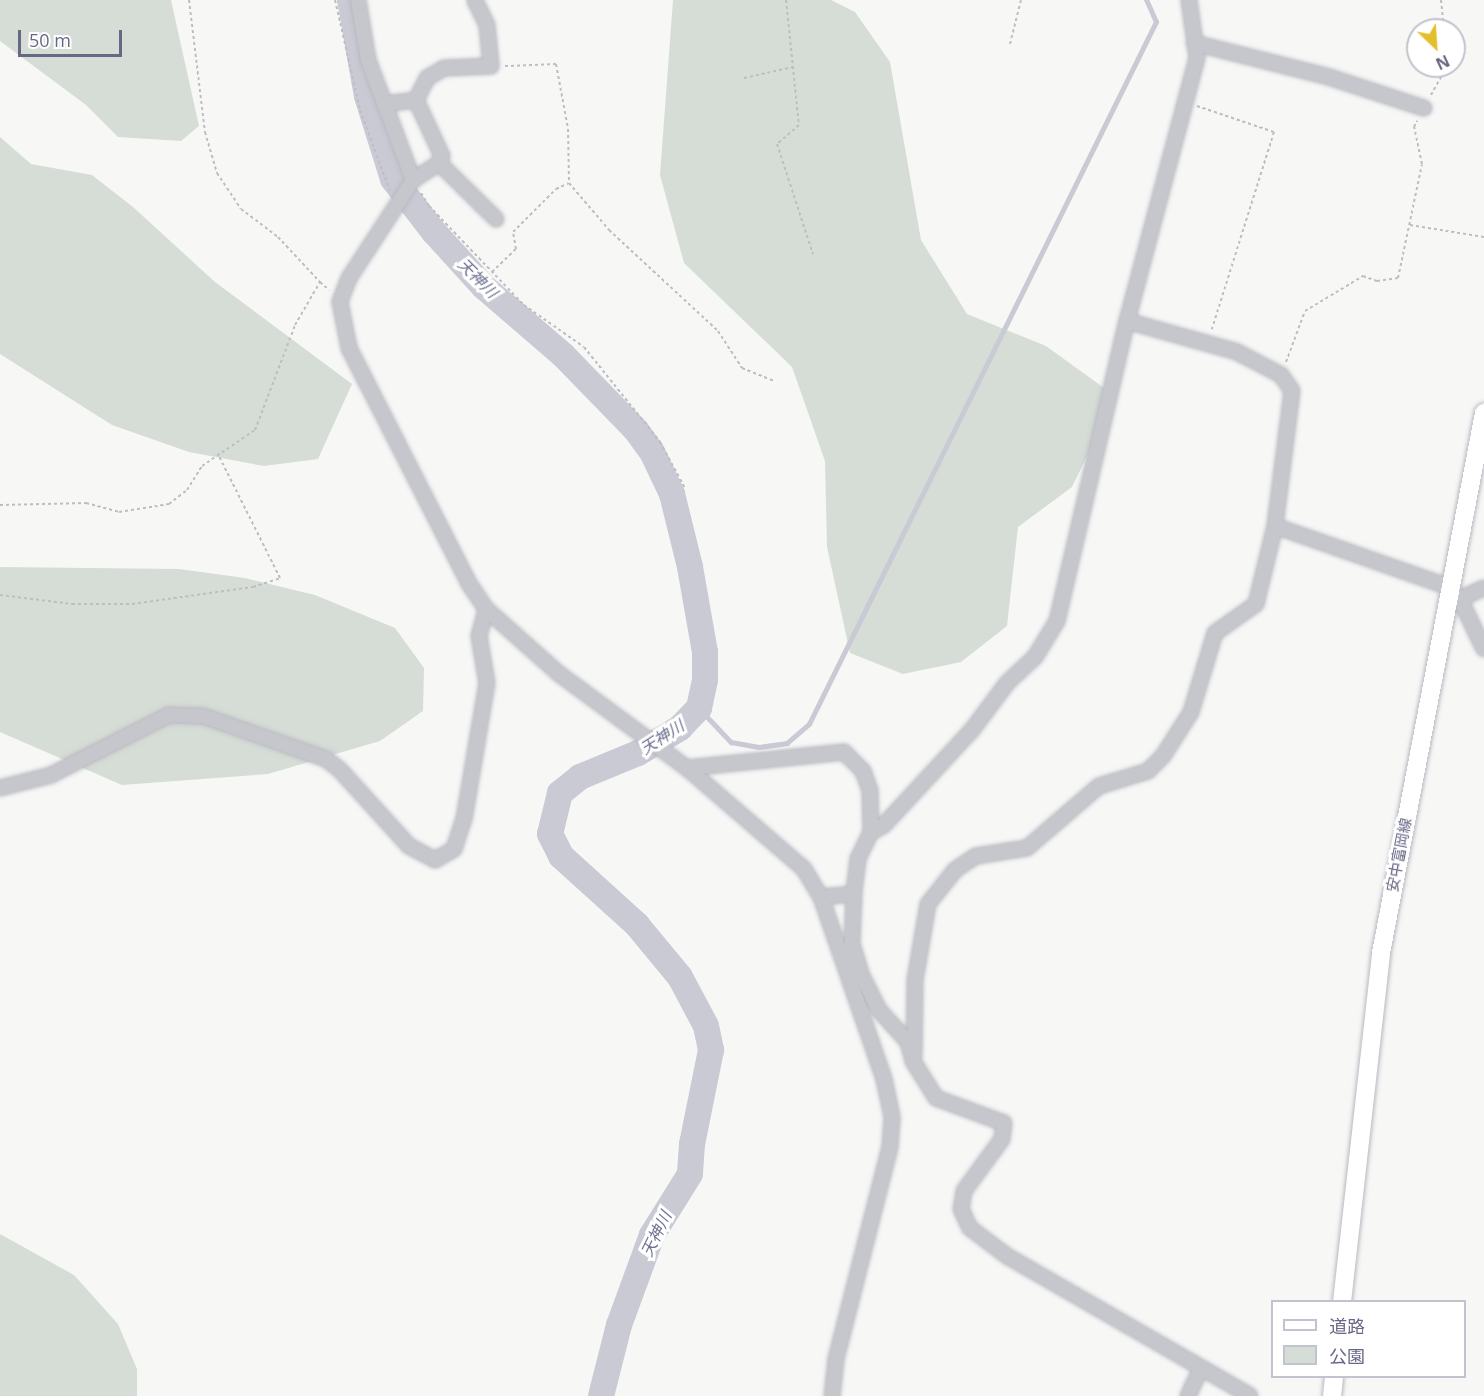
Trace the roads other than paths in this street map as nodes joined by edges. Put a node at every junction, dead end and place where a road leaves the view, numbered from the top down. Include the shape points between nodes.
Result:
1 (358, 0) edge
2 (475, 0) edge
3 (1189, 0) edge
4 (1194, 43) junction
5 (416, 100) junction
6 (384, 104) junction
7 (1424, 108) road end
8 (439, 163) junction
9 (412, 183) junction
10 (496, 219) dead end
11 (1127, 321) junction
12 (1484, 413) edge
13 (1275, 526) junction
14 (1484, 588) edge
15 (1454, 593) junction
16 (486, 609) junction
17 (1484, 649) edge
18 (687, 768) junction
19 (0, 788) edge
20 (871, 832) junction
21 (854, 894) junction
22 (821, 897) junction
23 (913, 1061) junction
24 (1342, 1300) edge
25 (1201, 1368) junction
26 (1334, 1378) edge
27 (832, 1396) edge
28 (1188, 1396) edge
29 (1250, 1396) edge
30 (1332, 1396) edge

1 - 6 street via 368,60
2 - 5 street via 489,36 491,66 444,68 428,78
3 - 4 street
4 - 7 street via 1329,77
4 - 11 street via 1197,57
5 - 6 street
5 - 8 street via 440,147
6 - 9 street
8 - 9 street
8 - 10 street
9 - 16 street via 349,278 340,302 349,348 470,585
11 - 13 street via 1237,352 1281,375 1292,391
11 - 20 street via 1057,621 1035,657 1007,683 972,730 884,825
12 - 15 main road, 安中富岡線
13 - 15 street
13 - 23 street via 1256,604 1215,633 1191,712 1163,756 1148,771 1099,786 1028,848 976,856 955,870 928,904 915,980
14 - 15 street
15 - 17 street
15 - 24 main road, 安中富岡線 via 1381,953
16 - 18 street via 525,647
16 - 19 street via 479,636 487,683 464,819 454,849 435,860 409,846 327,759 203,716 169,715 51,776
18 - 20 street via 844,752 863,771 870,790
18 - 22 street via 790,853
20 - 21 street via 858,859
21 - 22 street
21 - 23 street via 852,944 861,974 879,1010 908,1042
22 - 27 street via 884,1079 892,1118 890,1147 837,1359
23 - 25 street via 936,1098 1004,1123 1002,1139 964,1191 961,1209 977,1236
25 - 28 street
25 - 29 street
26 - 30 main road

